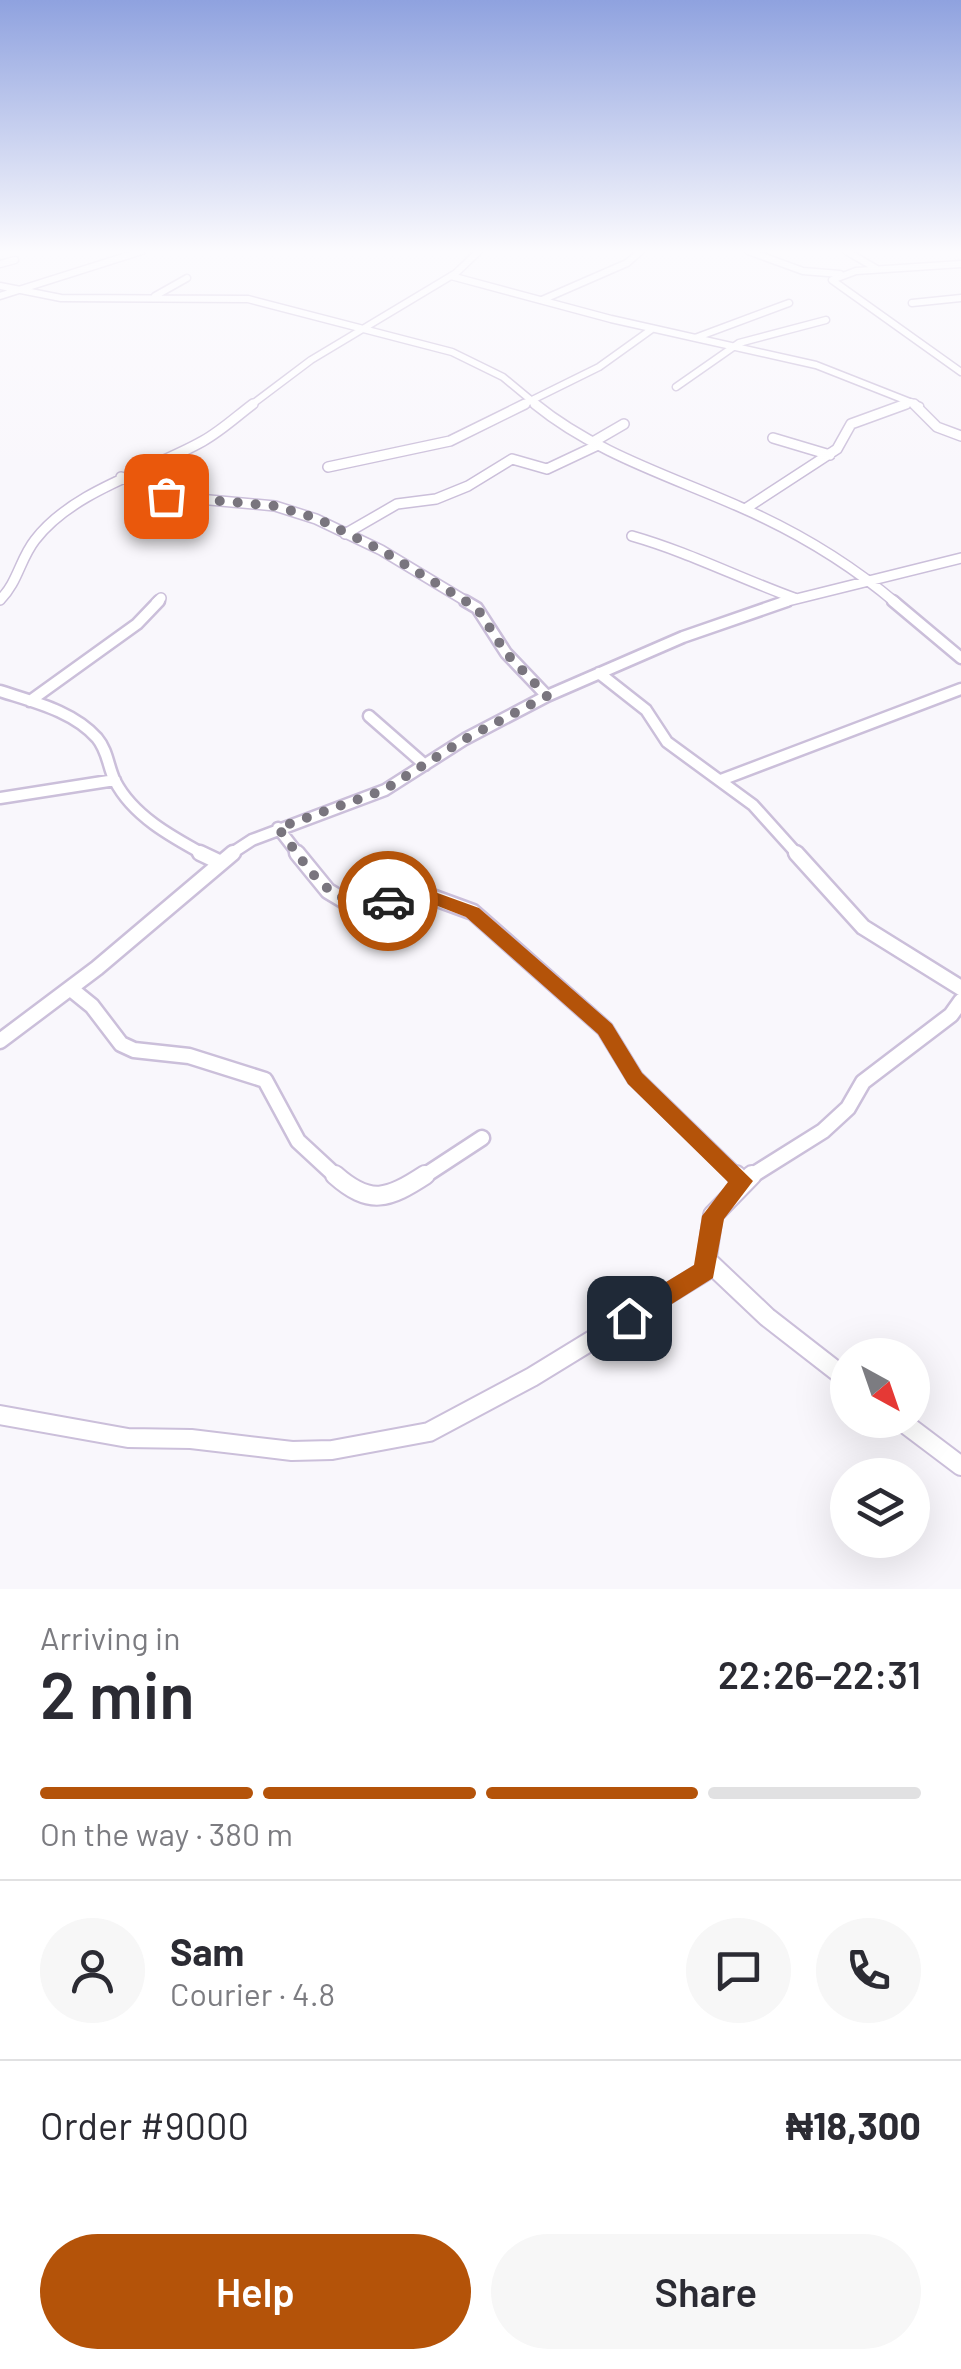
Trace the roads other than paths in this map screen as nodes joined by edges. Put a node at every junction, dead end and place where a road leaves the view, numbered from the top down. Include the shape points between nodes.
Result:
1 (347, 325) edge
2 (373, 325) edge
3 (637, 325) edge
4 (729, 325) edge
5 (798, 325) edge
6 (895, 325) edge
7 (652, 329) junction
8 (365, 330) junction
9 (694, 338) junction
10 (736, 348) junction
11 (961, 372) edge
12 (676, 386) dead end
13 (535, 400) junction
14 (911, 402) junction
15 (624, 424) dead end
16 (961, 436) edge
17 (773, 438) dead end
18 (595, 444) junction
19 (830, 455) junction
20 (328, 467) dead end
21 (121, 477) junction
22 (745, 509) junction
23 (344, 534) junction
24 (632, 536) dead end
25 (961, 558) edge
26 (870, 579) junction
27 (160, 598) dead end
28 (794, 598) junction
29 (0, 600) edge
30 (961, 658) edge
31 (598, 672) junction
32 (961, 689) edge
33 (0, 691) edge
34 (547, 696) junction
35 (30, 701) junction
36 (369, 716) dead end
37 (425, 765) junction
38 (115, 780) junction
39 (721, 780) junction
40 (0, 798) edge
41 (278, 828) junction
42 (218, 862) junction
43 (71, 988) junction
44 (961, 988) edge
45 (961, 1001) edge
46 (0, 1041) edge
47 (482, 1138) dead end
48 (742, 1181) junction
49 (710, 1263) junction
50 (830, 1366) edge
51 (0, 1415) edge
52 (924, 1438) edge
53 (961, 1466) edge

1 - 8 street
2 - 8 street
3 - 7 street
4 - 9 street
5 - 10 street
6 - 11 street
7 - 9 street
7 - 13 street
8 - 13 street via 452,352
8 - 21 street via 311,360 197,446
9 - 10 street
10 - 12 street
10 - 14 street via 816,364
13 - 18 street
13 - 20 street via 450,441
14 - 16 street via 930,413 937,427
14 - 19 street via 851,424
15 - 18 street
17 - 19 street
18 - 22 street
18 - 23 street via 548,468 512,459 468,486 397,504
19 - 22 street
21 - 23 street via 166,496 275,506
21 - 29 street via 44,530
22 - 26 street
23 - 34 street via 477,608 506,653
24 - 28 street via 689,552
25 - 26 street
26 - 28 street
26 - 30 street
27 - 35 street via 138,624
28 - 31 street
31 - 34 street
31 - 39 street via 646,710 667,742
32 - 39 street
33 - 35 street
34 - 37 street
35 - 38 street via 58,709 97,738
36 - 37 street
37 - 41 street via 361,800
38 - 40 street
38 - 42 street via 136,809
39 - 44 street via 786,837 863,927
41 - 42 street
41 - 48 street via 328,891 343,900 365,905 432,897 472,912 605,1029 635,1078
42 - 43 street
43 - 46 street
43 - 47 street via 134,1050 189,1056 264,1080 298,1140 355,1193 402,1190
45 - 48 street via 863,1082 823,1131
48 - 49 street via 713,1216
49 - 50 street
49 - 51 street via 656,1303 429,1432 292,1451 128,1438
52 - 53 street

